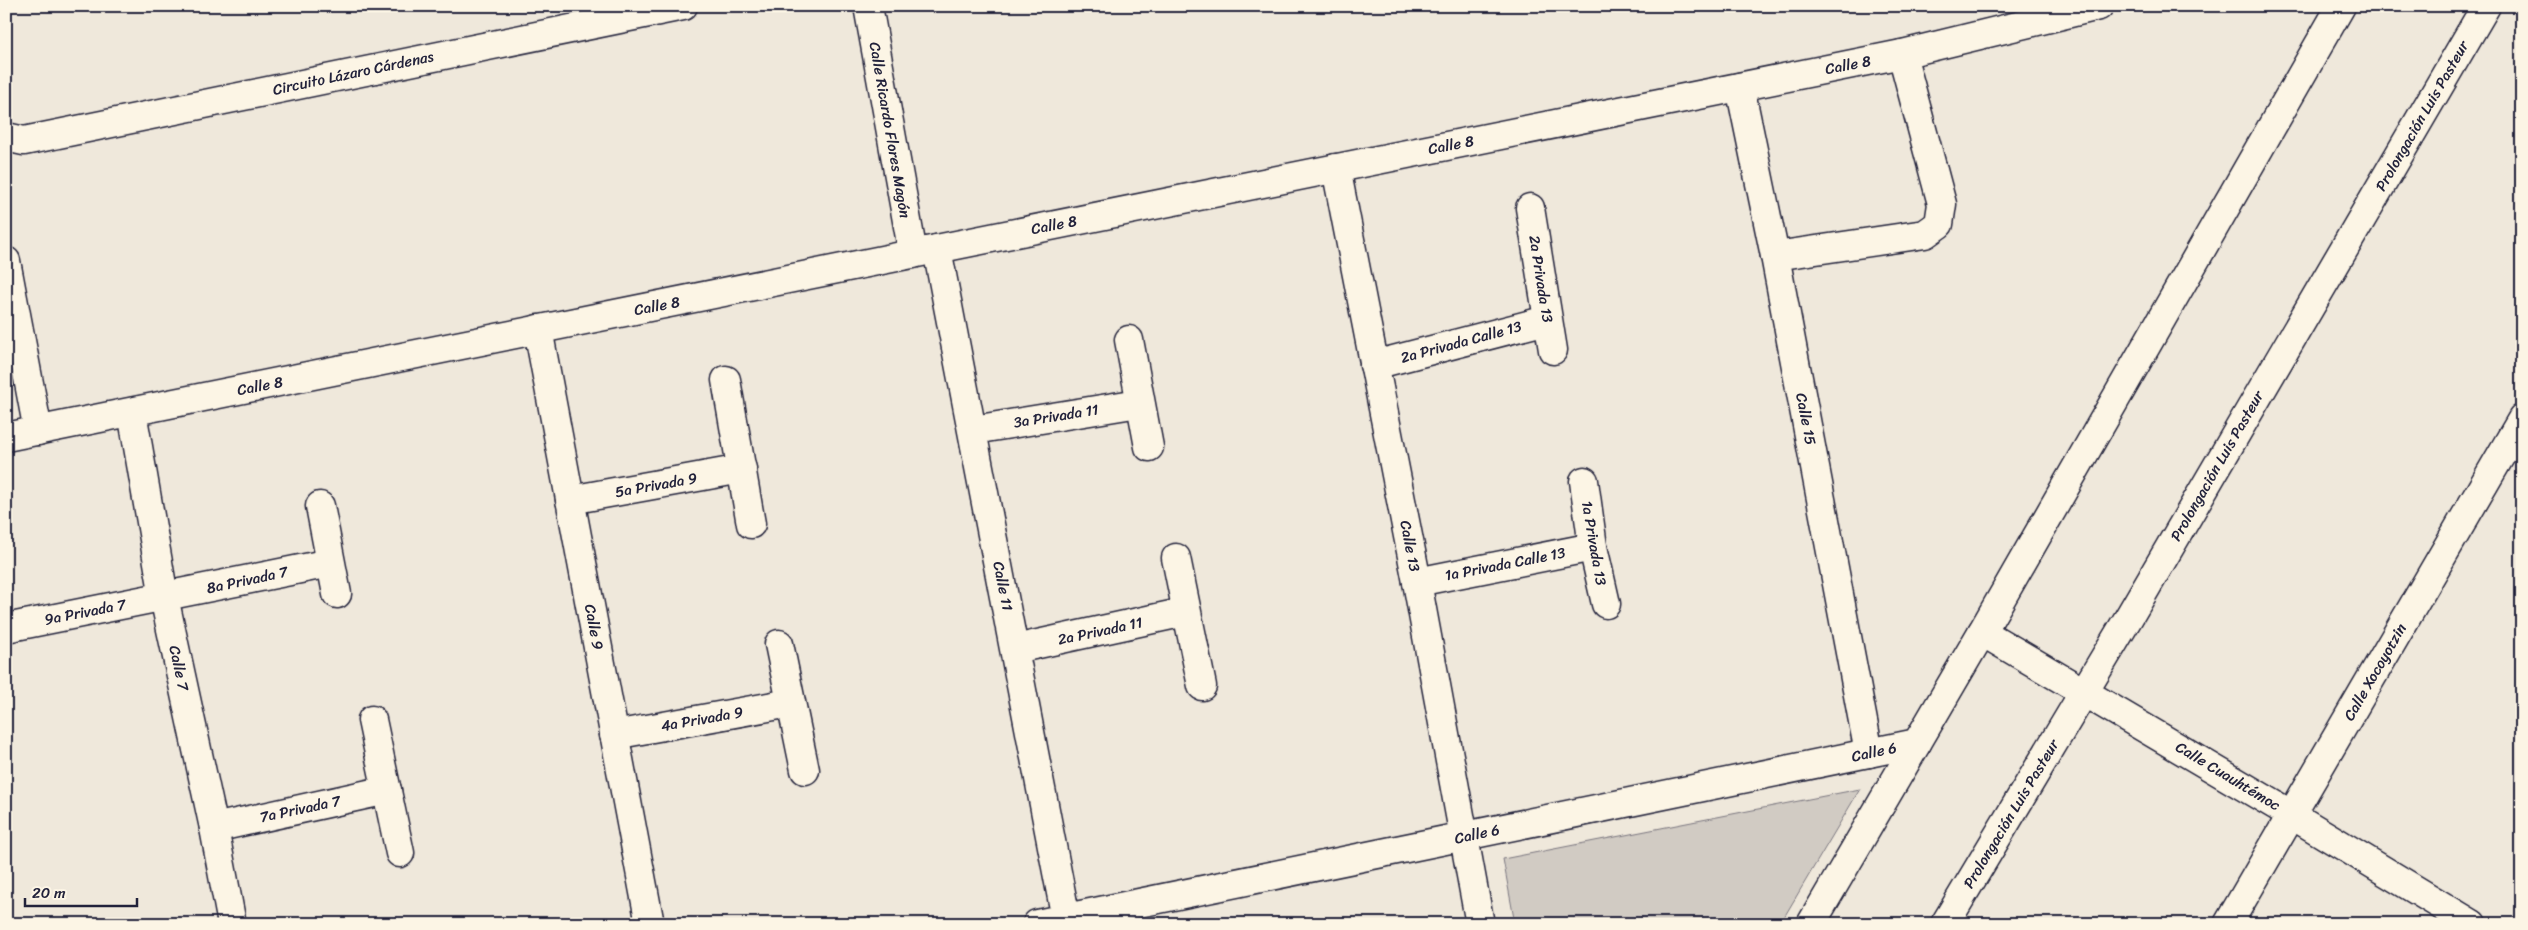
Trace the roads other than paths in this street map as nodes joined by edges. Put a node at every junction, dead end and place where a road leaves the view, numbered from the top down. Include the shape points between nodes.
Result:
1 (683, 6) edge
2 (868, 6) edge
3 (2099, 6) edge
4 (2341, 6) edge
5 (2486, 6) edge
6 (629, 11) edge
7 (1902, 54) junction
8 (1740, 87) junction
9 (12, 144) edge
10 (1336, 168) junction
11 (1530, 208) dead end
12 (925, 251) junction
13 (1775, 256) junction
14 (6, 261) edge
15 (1547, 320) junction
16 (538, 330) junction
17 (1129, 340) dead end
18 (1553, 350) dead end
19 (1374, 365) junction
20 (726, 380) dead end
21 (1139, 403) junction
22 (132, 412) junction
23 (2522, 419) edge
24 (973, 430) junction
25 (38, 431) junction
26 (6, 437) edge
27 (1149, 447) dead end
28 (742, 469) junction
29 (1584, 481) dead end
30 (570, 500) junction
31 (320, 506) dead end
32 (751, 524) dead end
33 (1593, 547) junction
34 (1176, 558) dead end
35 (330, 563) junction
36 (1417, 582) junction
37 (337, 594) dead end
38 (164, 597) junction
39 (1606, 604) dead end
40 (1185, 612) junction
41 (6, 628) edge
42 (1982, 632) junction
43 (779, 644) dead end
44 (1014, 649) junction
45 (1202, 686) dead end
46 (2085, 692) junction
47 (790, 702) junction
48 (372, 720) dead end
49 (614, 735) junction
50 (1917, 743) junction
51 (1869, 753) junction
52 (806, 770) dead end
53 (387, 790) junction
54 (2292, 815) junction
55 (214, 828) junction
56 (1463, 837) junction
57 (400, 853) dead end
58 (1066, 921) edge
59 (232, 924) edge
60 (650, 924) edge
61 (1037, 924) edge
62 (1480, 924) edge
63 (1811, 924) edge
64 (1945, 924) edge
65 (2228, 924) edge
66 (2472, 924) edge

1 - 6 street, Circuito Lázaro Cárdenas
2 - 12 street, Calle Ricardo Flores Magón
3 - 7 street, Calle 8
4 - 42 street
5 - 46 street, Prolongación Luis Pasteur
6 - 9 street, Circuito Lázaro Cárdenas
7 - 8 street, Calle 8
7 - 13 street via 1942,204 1939,224 1925,234
8 - 10 street, Calle 8
8 - 13 street, Calle 15
10 - 12 street, Calle 8
10 - 19 street, Calle 13
11 - 15 street, 2a Privada 13
12 - 16 street, Calle 8
12 - 24 street, Calle 11
13 - 51 street, Calle 15
14 - 25 street
15 - 18 street, 2a Privada 13
15 - 19 street, 2a Privada Calle 13
16 - 22 street, Calle 8
16 - 30 street, Calle 9
17 - 21 street
19 - 36 street, Calle 13
20 - 28 street
21 - 24 street, 3a Privada 11
21 - 27 street
22 - 25 street, Calle 8
22 - 38 street, Calle 7
23 - 54 street, Calle Xocoyotzin
24 - 44 street, Calle 11
25 - 26 street, Calle 8
28 - 30 street, 5a Privada 9
28 - 32 street
29 - 33 street, 1a Privada 13
30 - 49 street, Calle 9
31 - 35 street
33 - 36 street, 1a Privada Calle 13
33 - 39 street, 1a Privada 13
34 - 40 street
35 - 37 street
35 - 38 street, 8a Privada 7
36 - 56 street, Calle 13
38 - 41 street, 9a Privada 7
38 - 55 street, Calle 7
40 - 44 street, 2a Privada 11
40 - 45 street
42 - 46 street, Calle Cuauhtémoc
42 - 50 street
43 - 47 street
44 - 58 street, Calle 11
46 - 54 street, Calle Cuauhtémoc
46 - 64 street, Prolongación Luis Pasteur
47 - 49 street, 4a Privada 9
47 - 52 street
48 - 53 street
49 - 60 street, Calle 9
50 - 51 street, Calle 6
50 - 63 street
51 - 56 street, Calle 6
53 - 55 street, 7a Privada 7
53 - 57 street
54 - 65 street, Calle Xocoyotzin
54 - 66 street, Calle Cuauhtémoc
55 - 59 street, Calle 7
56 - 58 street, Calle 6
56 - 62 street, Calle 13
58 - 61 street, Calle 6

